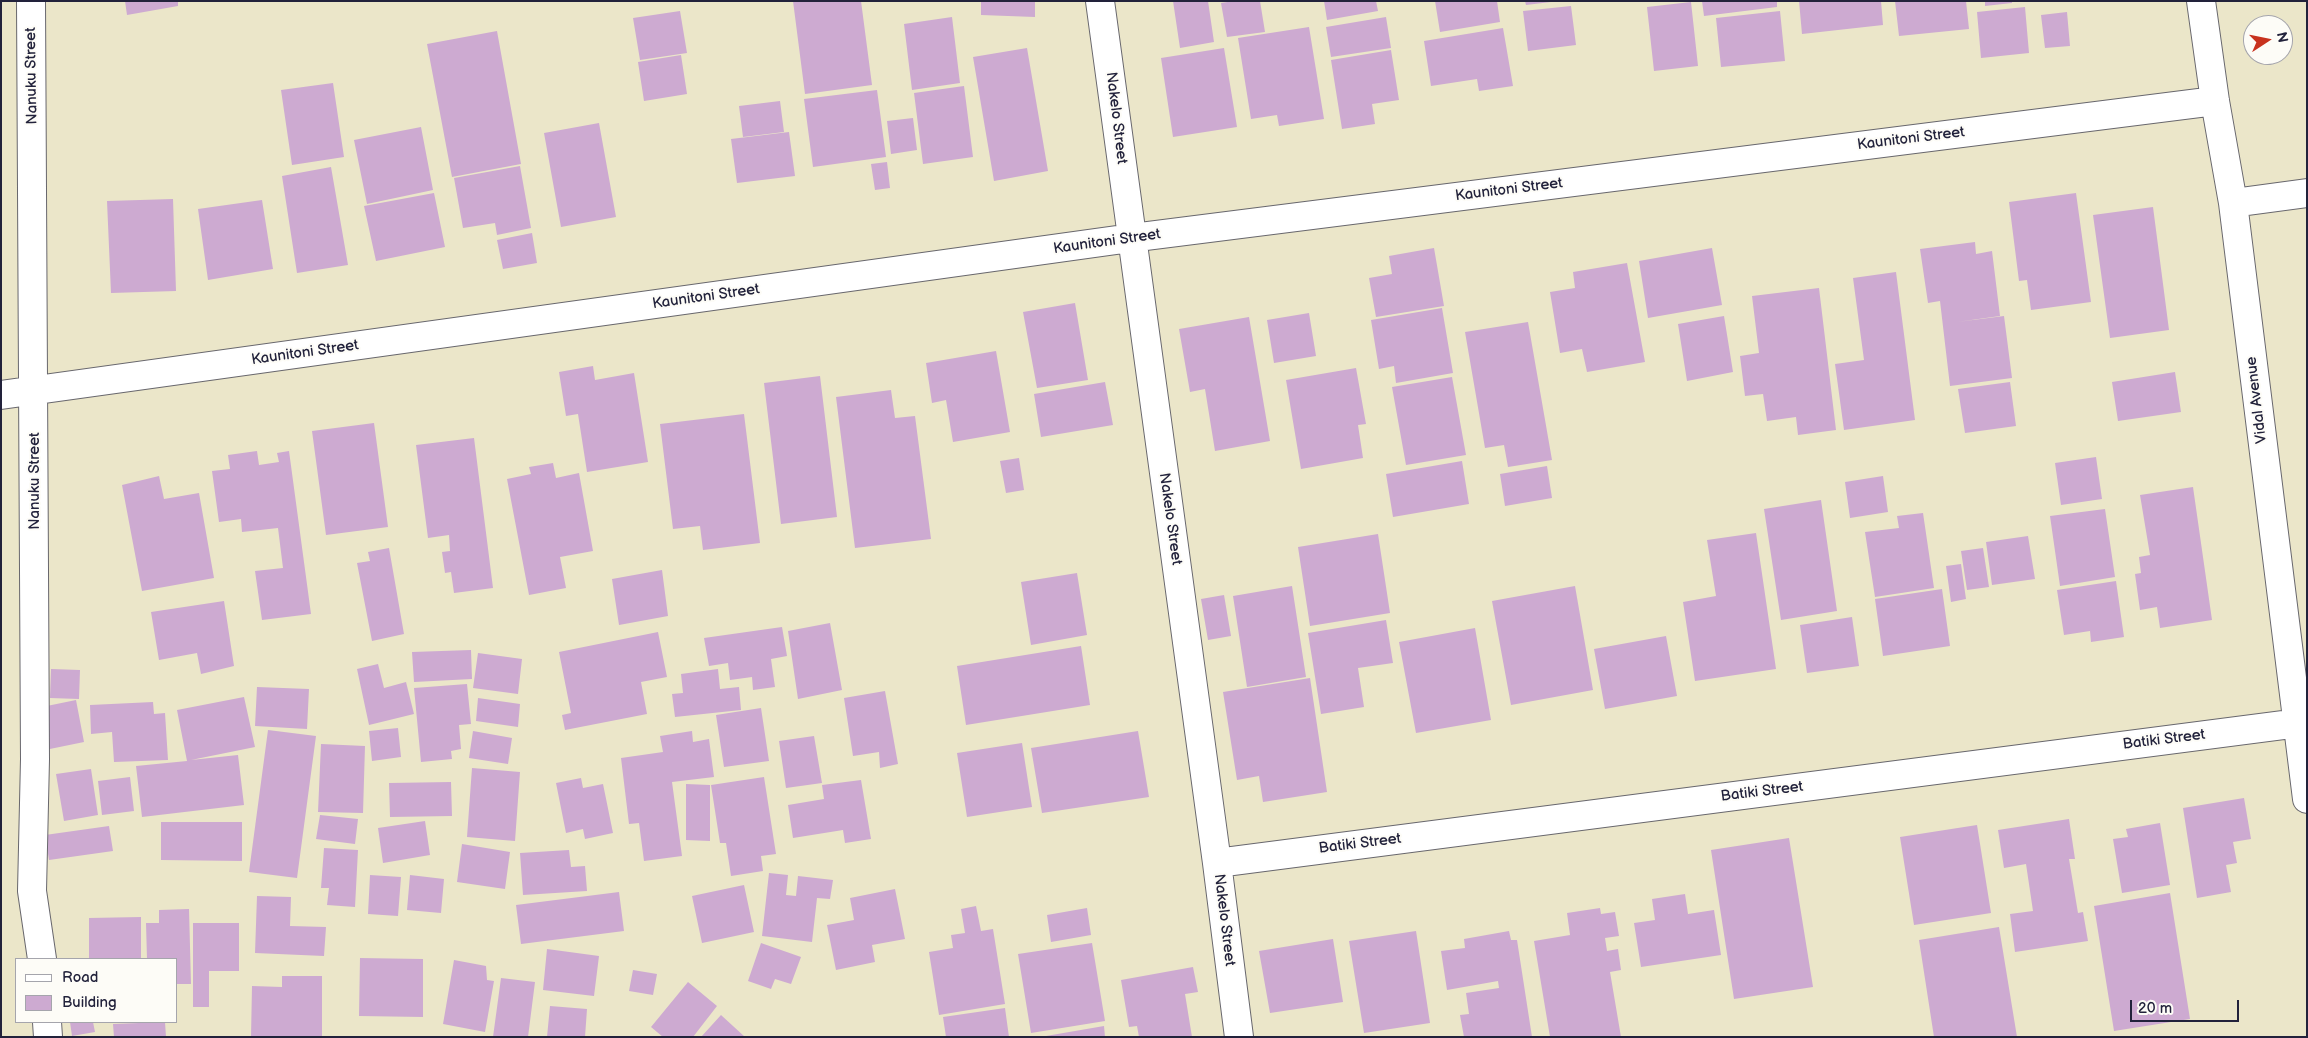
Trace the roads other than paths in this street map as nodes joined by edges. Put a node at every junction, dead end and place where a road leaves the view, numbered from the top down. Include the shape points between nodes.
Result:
1 (31, 1) edge
2 (1100, 1) edge
3 (2202, 1) edge
4 (2215, 101) junction
5 (2307, 192) edge
6 (2233, 203) junction
7 (1131, 238) junction
8 (34, 391) junction
9 (1, 395) edge
10 (2302, 723) edge
11 (2307, 799) edge
12 (1217, 863) junction
13 (42, 958) edge
14 (46, 1023) edge
15 (48, 1037) edge
16 (1239, 1037) edge

1 - 8 street, Nanuku Street
2 - 7 street, Nakelo Street
3 - 4 street, Vidal Avenue
4 - 6 street, Vidal Avenue
4 - 7 street, Kaunitoni Street
5 - 6 street
6 - 10 street, Vidal Avenue
7 - 8 street, Kaunitoni Street
7 - 12 street, Nakelo Street
8 - 9 street, Kaunitoni Street
8 - 13 street, Nanuku Street via 32,891
10 - 11 street, Vidal Avenue
10 - 12 street, Batiki Street
12 - 16 street, Nakelo Street
14 - 15 street

